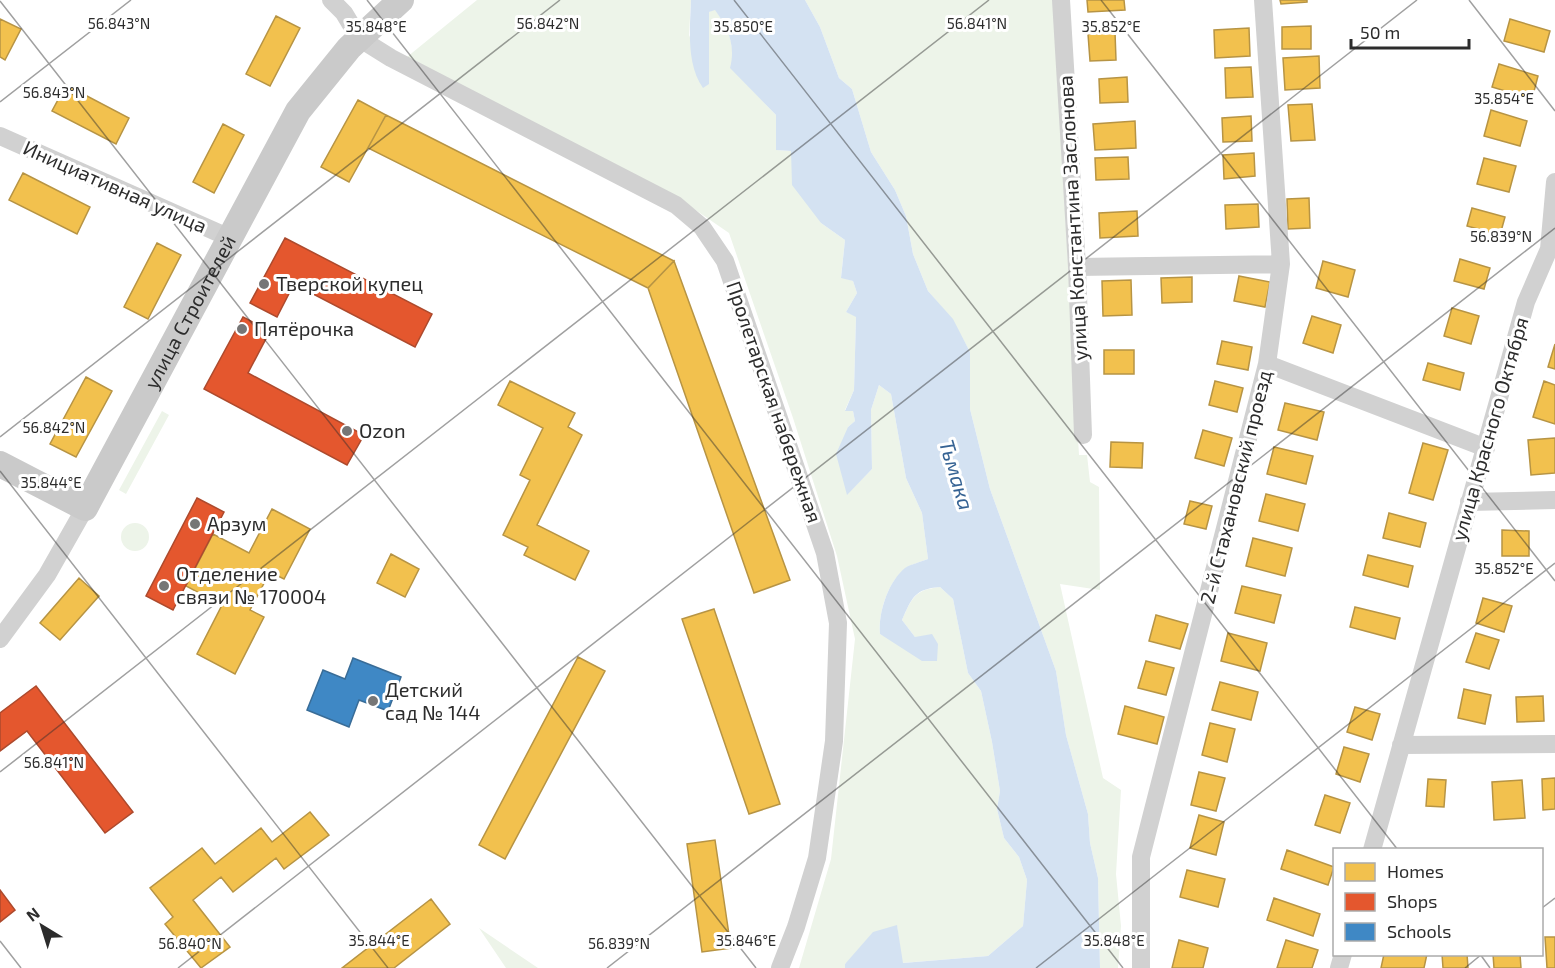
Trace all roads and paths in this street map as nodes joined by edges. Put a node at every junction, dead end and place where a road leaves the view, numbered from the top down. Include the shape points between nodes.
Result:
1 (331, 0) edge
2 (401, 0) edge
3 (1061, 0) edge
4 (1263, 0) edge
5 (359, 38) junction
6 (0, 136) edge
7 (1555, 182) edge
8 (231, 238) junction
9 (1552, 249) edge
10 (1281, 264) junction
11 (1077, 267) junction
12 (1267, 364) junction
13 (1083, 435) dead end
14 (1486, 447) junction
15 (0, 464) edge
16 (1555, 500) edge
17 (1469, 502) junction
18 (85, 508) junction
19 (0, 639) edge
20 (1555, 744) edge
21 (1401, 745) junction
22 (1372, 848) edge
23 (780, 968) edge
24 (1141, 968) edge

1 - 5 street
2 - 5 main road, улица Строителей
3 - 11 street, улица Константина Заслонова
4 - 10 street, 2-й Стахановский проезд
5 - 8 main road, улица Строителей via 298,111
5 - 23 street, Пролетарская набережная via 400,63 676,205 707,233 725,261 825,553 838,623 834,741 817,858
6 - 8 street, Инициативная улица
7 - 9 street, улица Красного Октября
8 - 18 main road, улица Строителей
9 - 14 street, улица Красного Октября via 1526,302
10 - 11 street
10 - 12 street, 2-й Стахановский проезд
11 - 13 street, улица Константина Заслонова
12 - 14 street
12 - 24 street, 2-й Стахановский проезд via 1141,857
14 - 17 street, улица Красного Октября
15 - 18 main road
16 - 17 street
17 - 21 street, улица Красного Октября
18 - 19 street, улица Строителей via 47,575
20 - 21 street
21 - 22 street, улица Красного Октября

